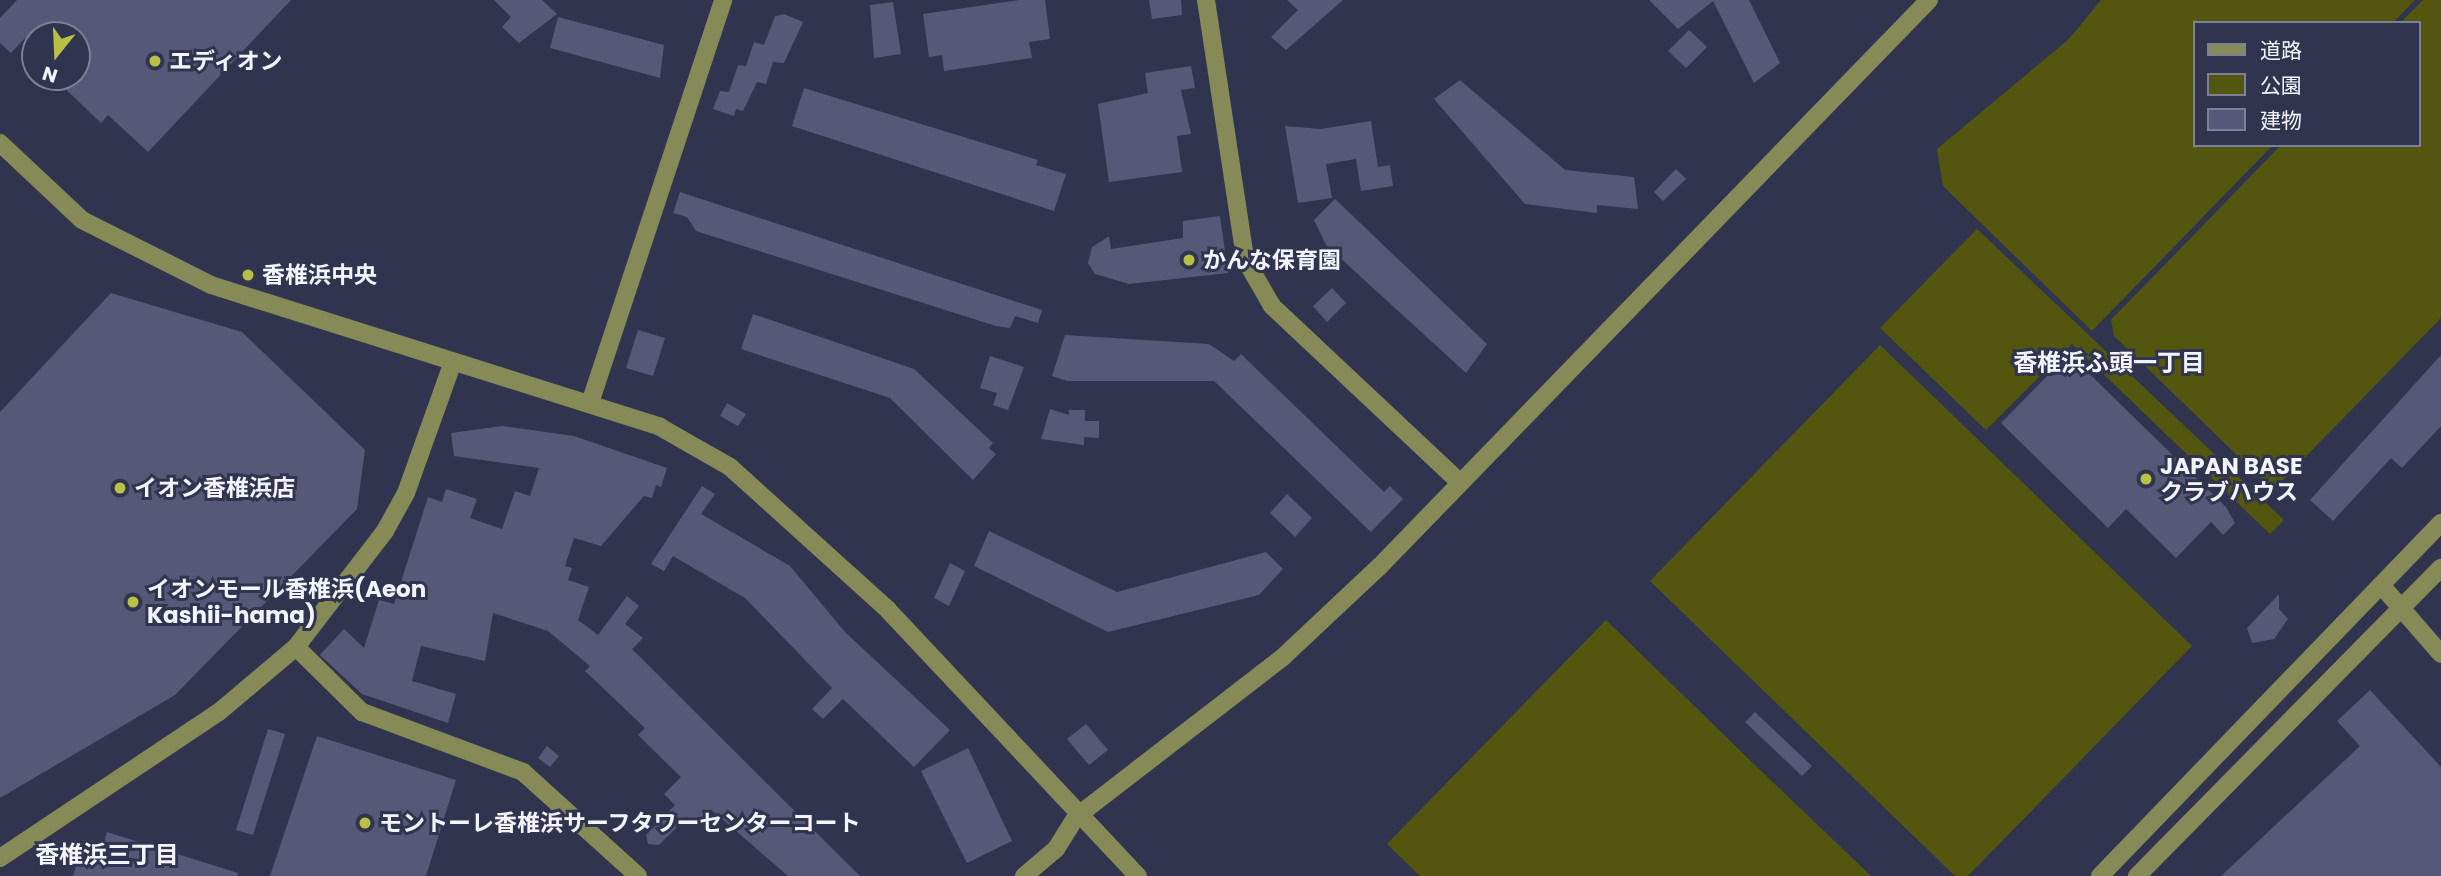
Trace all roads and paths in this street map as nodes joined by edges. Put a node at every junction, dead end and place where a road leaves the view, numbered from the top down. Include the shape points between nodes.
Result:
1 (723, 0) edge
2 (1206, 0) edge
3 (1929, 0) edge
4 (0, 143) edge
5 (453, 362) junction
6 (590, 403) junction
7 (1457, 480) junction
8 (2441, 523) edge
9 (2441, 568) edge
10 (2381, 585) junction
11 (2404, 607) junction
12 (296, 647) junction
13 (2441, 654) edge
14 (1076, 817) junction
15 (0, 858) edge
16 (638, 876) edge
17 (1024, 876) edge
18 (1138, 876) edge
19 (2100, 876) edge
20 (2137, 876) edge

1 - 6 street
2 - 7 street via 1245,259 1272,306
3 - 7 street
4 - 5 street via 110,237 211,285
5 - 6 street
5 - 12 street via 390,522
6 - 14 street via 660,427 730,467 888,610
7 - 14 street via 1379,567 1283,657
8 - 10 street
9 - 11 street
10 - 11 street
10 - 19 street
11 - 13 street
11 - 20 street
12 - 15 street via 219,712
12 - 16 street via 362,712 523,772
14 - 17 street via 1056,849
14 - 18 street

